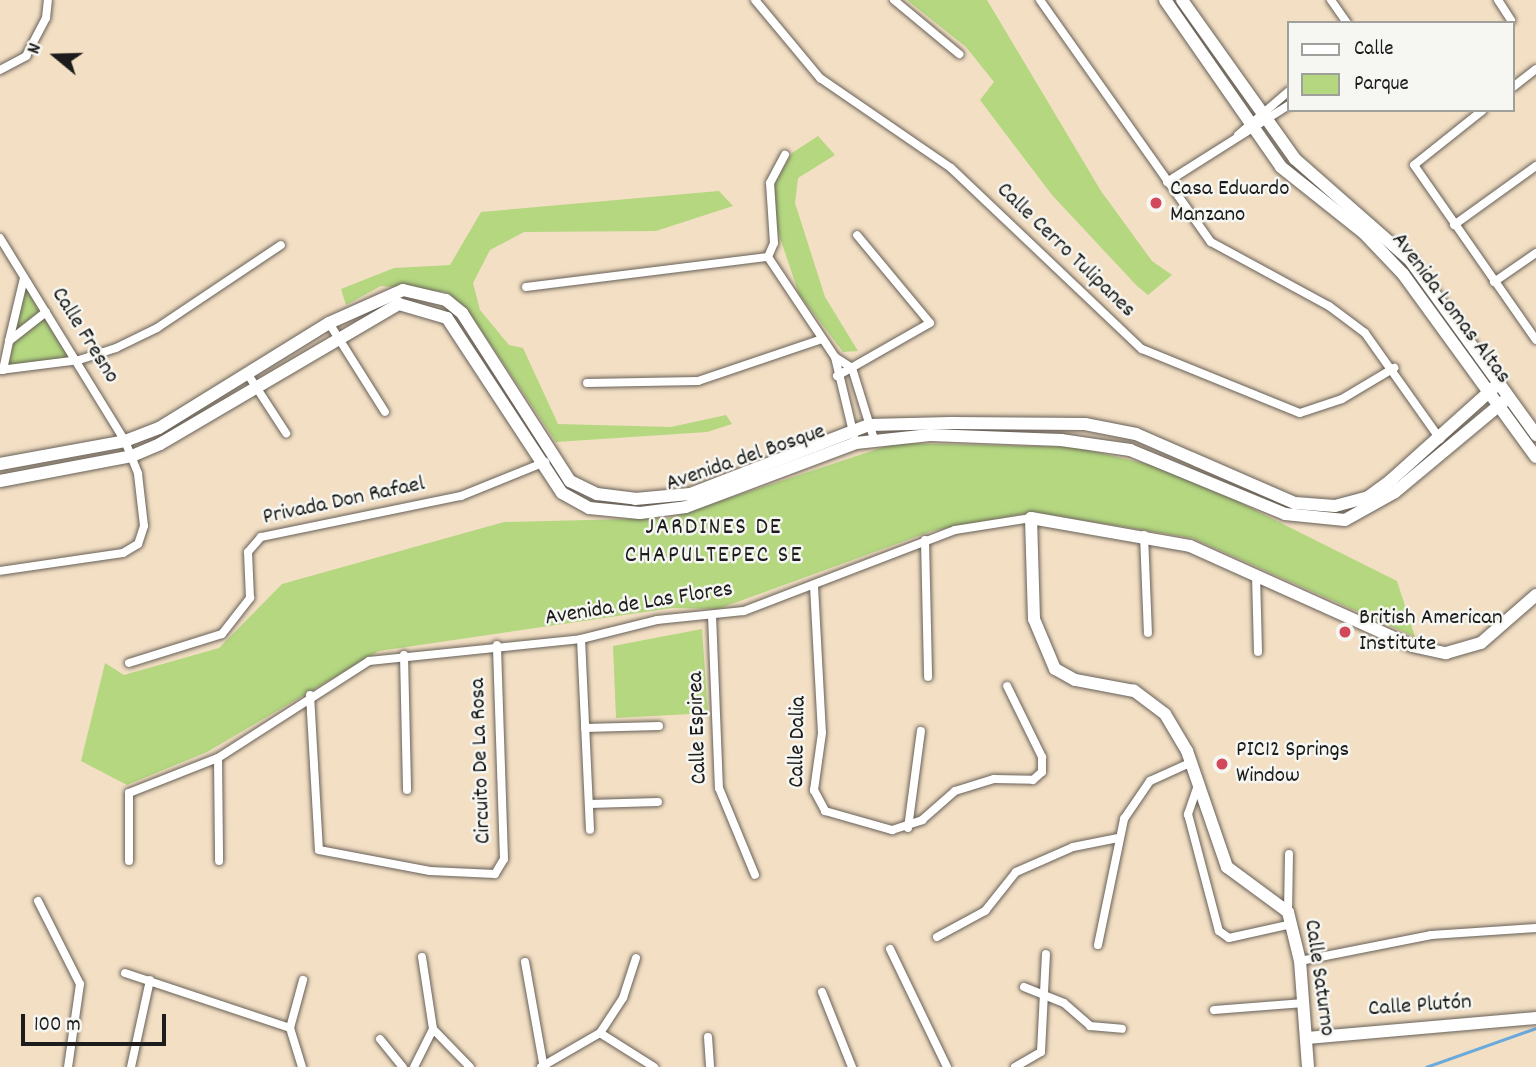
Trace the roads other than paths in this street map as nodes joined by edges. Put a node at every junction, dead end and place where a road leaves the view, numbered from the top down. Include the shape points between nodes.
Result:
1 (48, 0) edge
2 (755, 0) edge
3 (894, 0) edge
4 (1040, 0) edge
5 (1165, 0) edge
6 (1182, 0) edge
7 (1331, 0) edge
8 (1498, 0) edge
9 (1511, 20) dead end
10 (1347, 21) edge
11 (959, 54) dead end
12 (1536, 69) edge
13 (0, 70) edge
14 (1515, 85) edge
15 (1288, 92) edge
16 (1288, 105) edge
17 (1480, 112) edge
18 (1263, 116) junction
19 (1251, 124) junction
20 (786, 155) dead end
21 (1536, 166) edge
22 (1167, 182) junction
23 (1454, 225) junction
24 (857, 235) dead end
25 (0, 238) edge
26 (281, 244) dead end
27 (1536, 253) edge
28 (768, 257) junction
29 (24, 278) junction
30 (1494, 282) junction
31 (526, 287) dead end
32 (47, 312) junction
33 (329, 324) junction
34 (337, 339) junction
35 (822, 340) junction
36 (1536, 340) edge
37 (9, 341) junction
38 (835, 357) junction
39 (79, 360) junction
40 (852, 368) junction
41 (1394, 368) junction
42 (2, 370) edge
43 (247, 373) junction
44 (836, 376) junction
45 (587, 383) dead end
46 (1498, 384) junction
47 (257, 389) junction
48 (1488, 393) junction
49 (1503, 403) junction
50 (385, 412) dead end
51 (869, 425) junction
52 (852, 429) junction
53 (286, 433) dead end
54 (1536, 435) edge
55 (1438, 437) junction
56 (874, 439) junction
57 (125, 441) junction
58 (856, 443) junction
59 (1447, 448) junction
60 (132, 456) junction
61 (1536, 457) edge
62 (552, 459) junction
63 (0, 464) edge
64 (540, 464) junction
65 (0, 481) edge
66 (1031, 518) junction
67 (1144, 534) junction
68 (926, 540) junction
69 (0, 570) edge
70 (1256, 572) junction
71 (814, 586) junction
72 (1536, 595) edge
73 (712, 615) junction
74 (1148, 633) dead end
75 (581, 639) junction
76 (497, 645) junction
77 (1258, 652) dead end
78 (404, 655) junction
79 (129, 663) dead end
80 (928, 677) dead end
81 (1007, 686) dead end
82 (310, 695) junction
83 (659, 726) dead end
84 (585, 728) junction
85 (921, 731) dead end
86 (218, 758) junction
87 (1190, 763) junction
88 (1197, 788) junction
89 (407, 790) dead end
90 (658, 802) dead end
91 (589, 804) junction
92 (908, 828) junction
93 (590, 830) dead end
94 (1118, 838) junction
95 (1289, 855) dead end
96 (130, 861) dead end
97 (219, 861) dead end
98 (755, 875) dead end
99 (38, 901) dead end
100 (1290, 918) junction
101 (1536, 928) edge
102 (937, 937) dead end
103 (1098, 945) dead end
104 (890, 949) dead end
105 (1046, 954) dead end
106 (422, 957) dead end
107 (636, 958) dead end
108 (1300, 961) junction
109 (525, 962) dead end
110 (125, 973) dead end
111 (150, 980) junction
112 (303, 980) dead end
113 (1024, 987) dead end
114 (822, 992) dead end
115 (1043, 993) junction
116 (1304, 1003) junction
117 (1213, 1010) dead end
118 (1536, 1018) edge
119 (290, 1028) junction
120 (433, 1029) junction
121 (1122, 1029) dead end
122 (600, 1033) junction
123 (708, 1037) dead end
124 (380, 1038) dead end
125 (1307, 1038) junction
126 (542, 1065) edge
127 (68, 1067) edge
128 (131, 1067) edge
129 (302, 1067) edge
130 (403, 1067) edge
131 (414, 1067) edge
132 (470, 1067) edge
133 (654, 1067) edge
134 (710, 1067) edge
135 (852, 1067) edge
136 (947, 1067) edge
137 (1015, 1067) edge
138 (1308, 1067) edge

1 - 13 street via 26,56
2 - 41 street, Calle Cerro Tulipanes via 820,78 951,168 1142,349 1300,413 1342,399
3 - 11 street
4 - 22 street
5 - 19 street, Avenida Lomas Altas
6 - 18 street, Avenida Lomas Altas
7 - 10 street
8 - 9 street
12 - 14 street
15 - 18 street
16 - 18 street
17 - 23 street via 1414,165
18 - 19 street
18 - 46 street, Avenida Lomas Altas via 1304,169 1410,260
19 - 22 street
19 - 48 street, Avenida Lomas Altas via 1290,176 1364,233 1403,274
20 - 28 street via 770,183 774,243
21 - 23 street
22 - 41 street via 1211,242 1329,306 1365,333
23 - 30 street
24 - 40 street via 930,323
25 - 29 street, Calle Fresno
26 - 39 street via 157,328
27 - 30 street
28 - 31 street
28 - 35 street
29 - 32 street, Calle Fresno
29 - 37 street
30 - 36 street
32 - 37 street
32 - 39 street, Calle Fresno
33 - 34 street
33 - 43 street, Avenida del Bosque
33 - 62 street, Avenida del Bosque via 387,292 425,291 446,300 503,373
34 - 47 street, Avenida del Bosque
34 - 50 street
34 - 64 street, Avenida del Bosque via 399,304 446,318
35 - 38 street
35 - 45 street via 698,381
37 - 42 street
38 - 40 street
38 - 44 street
39 - 42 street
39 - 57 street, Calle Fresno
40 - 44 street
40 - 51 street
41 - 55 street
43 - 47 street
43 - 57 street, Avenida del Bosque via 184,414
44 - 52 street
46 - 48 street, Avenida del Bosque
46 - 49 street, Avenida Lomas Altas
47 - 53 street
47 - 60 street, Avenida del Bosque
48 - 49 street, Avenida Lomas Altas
48 - 55 street, Avenida del Bosque
49 - 54 street, Avenida Lomas Altas
49 - 59 street, Avenida del Bosque
49 - 61 street, Avenida Lomas Altas
51 - 52 street, Avenida del Bosque
51 - 55 street, Avenida del Bosque via 1110,429 1179,449 1295,503 1321,507 1368,497
51 - 56 street
52 - 58 street
52 - 62 street, Avenida del Bosque via 690,494 635,499 597,494 570,481
55 - 59 street
56 - 58 street, Avenida del Bosque
56 - 59 street, Avenida del Bosque via 1061,440 1130,450 1285,514 1326,521 1378,504
57 - 60 street, Calle Fresno
57 - 63 street, Avenida del Bosque
58 - 64 street, Avenida del Bosque via 686,507 640,513 589,508 562,494
60 - 65 street, Avenida del Bosque
60 - 69 street, Calle Fresno via 144,526 138,544 123,553
62 - 64 street, Privada Don Rafael
64 - 79 street, Privada Don Rafael via 461,496 261,537 248,552 250,598 222,634
66 - 67 street, Avenida de Las Flores
66 - 68 street, Avenida de Las Flores
66 - 87 street, Calle Saturno via 1034,619 1055,669 1151,701 1179,733
67 - 70 street, Avenida de Las Flores
67 - 74 street
68 - 71 street, Avenida de Las Flores
68 - 80 street
70 - 72 street, Avenida de Las Flores via 1412,646 1446,653 1481,643
70 - 77 street
71 - 73 street, Avenida de Las Flores
71 - 92 street, Calle Dalia via 822,733 817,801 854,822
73 - 75 street, Avenida de Las Flores
73 - 98 street, Calle Espirea via 719,789
75 - 76 street, Avenida de Las Flores
75 - 84 street
76 - 78 street, Avenida de Las Flores
76 - 82 street, Circuito De La Rosa via 504,859 495,874 430,871 319,849
78 - 82 street, Avenida de Las Flores via 369,661
78 - 89 street
81 - 92 street via 1042,757 1042,772 1033,780 993,779 955,791
82 - 86 street, Avenida de Las Flores
83 - 84 street
84 - 91 street
85 - 92 street
86 - 96 street, Avenida de Las Flores via 129,793
86 - 97 street
87 - 88 street, Calle Saturno
87 - 94 street via 1150,781
88 - 100 street, Calle Saturno via 1227,867
88 - 100 street via 1188,814 1219,932 1229,938
90 - 91 street
91 - 93 street
94 - 102 street via 1073,847 1016,872 1004,879 985,911
94 - 103 street via 1112,898
95 - 100 street
99 - 127 street via 75,971 81,995
100 - 108 street, Calle Saturno
101 - 108 street via 1431,935
104 - 136 street
105 - 115 street
106 - 120 street
107 - 122 street via 622,998
108 - 116 street, Calle Saturno
109 - 126 street
110 - 111 street
111 - 119 street
111 - 128 street
112 - 119 street
113 - 115 street
114 - 135 street
115 - 121 street via 1090,1026
115 - 137 street via 1041,1052
116 - 117 street
116 - 125 street, Calle Saturno
118 - 125 street, Calle Plutón
119 - 129 street
120 - 131 street
120 - 132 street
122 - 126 street
122 - 133 street
123 - 134 street
124 - 130 street
125 - 138 street, Calle Saturno

